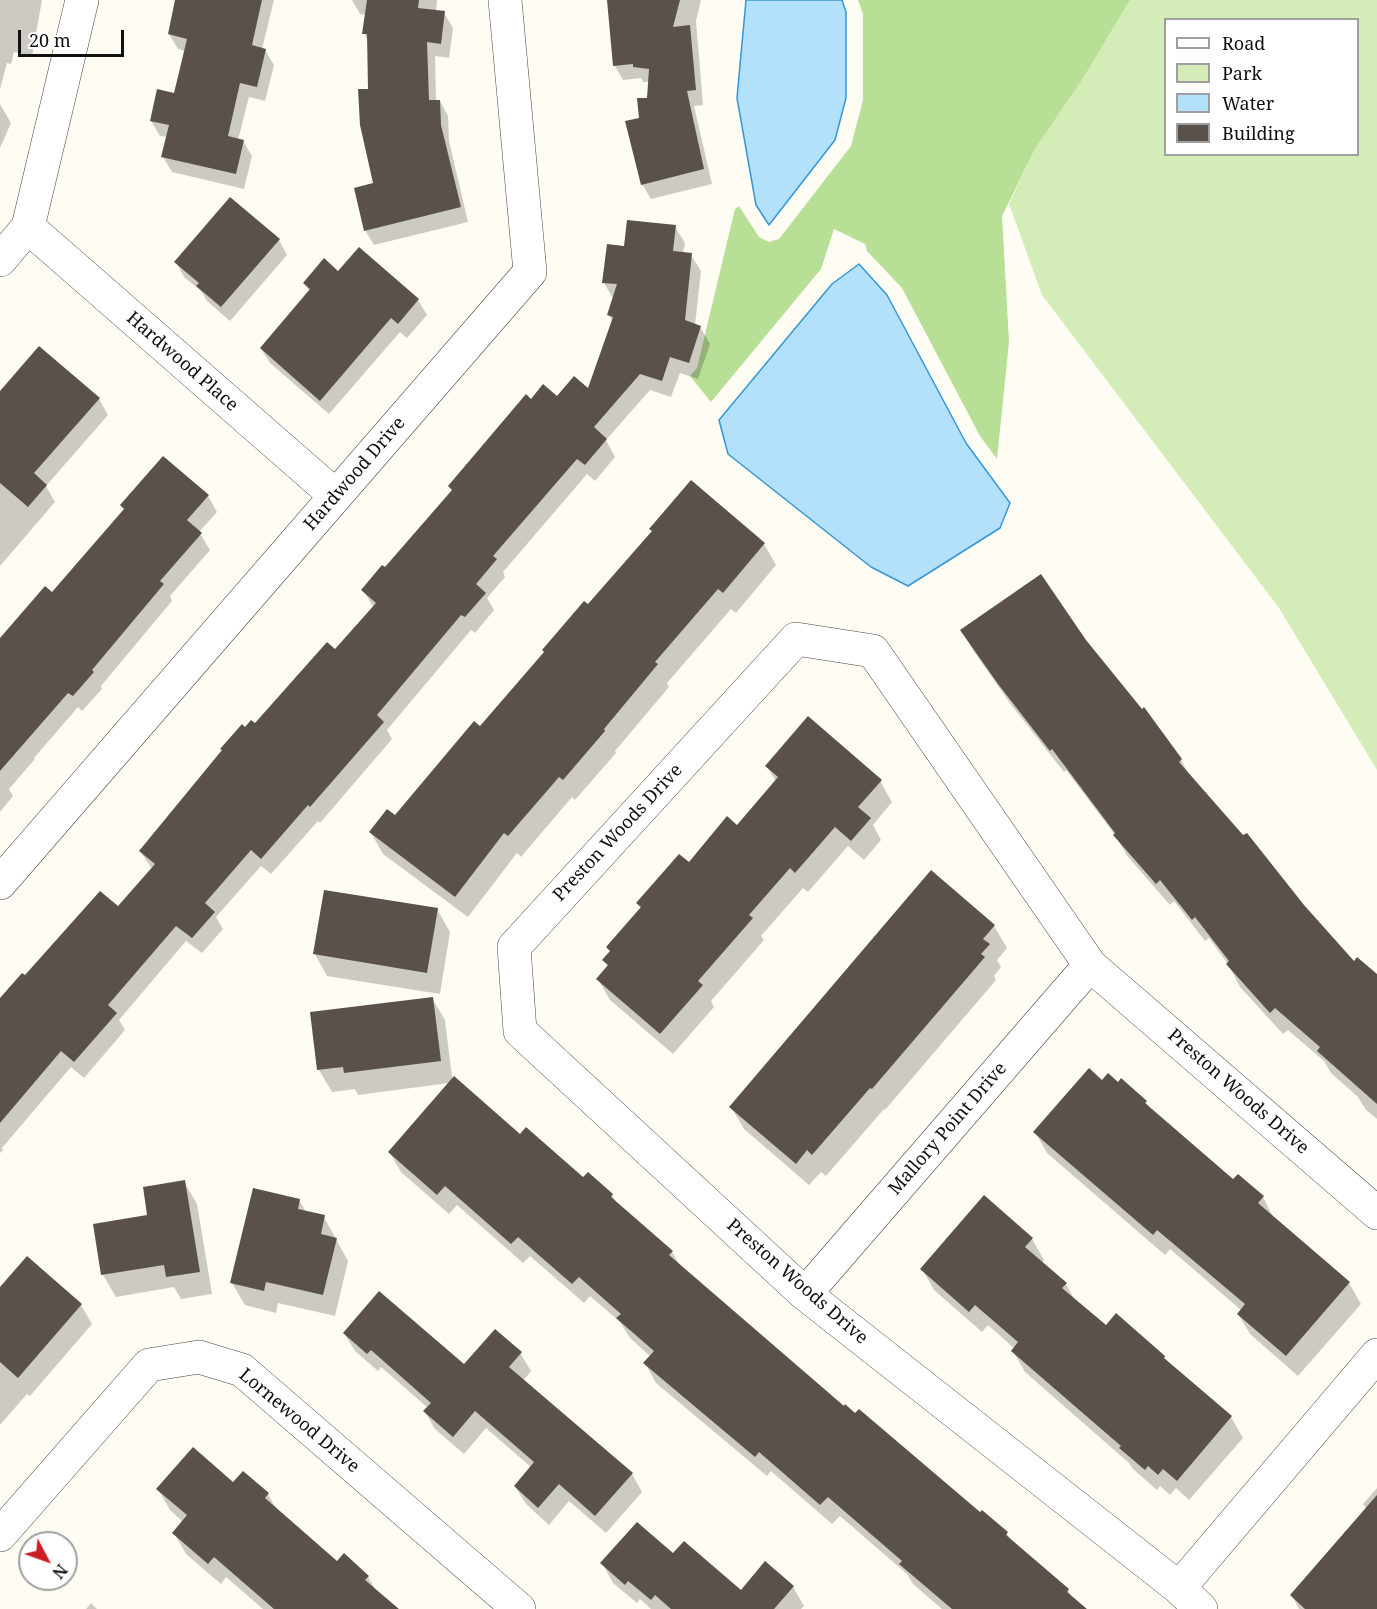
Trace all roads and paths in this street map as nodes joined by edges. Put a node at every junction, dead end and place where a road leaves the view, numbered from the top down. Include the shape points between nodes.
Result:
1 (82, 0) edge
2 (505, 0) edge
3 (28, 227) junction
4 (0, 260) edge
5 (336, 496) junction
6 (0, 883) edge
7 (1090, 965) junction
8 (1377, 1213) edge
9 (805, 1294) junction
10 (1377, 1355) edge
11 (0, 1535) edge
12 (1190, 1599) edge
13 (519, 1609) edge

1 - 3 street
2 - 5 street, Hardwood Drive via 530,272
3 - 4 street
3 - 5 street, Hardwood Place
5 - 6 street, Hardwood Drive
7 - 8 street, Preston Woods Drive
7 - 9 street, Mallory Point Drive
7 - 9 street, Preston Woods Drive via 873,651 796,639 514,947 520,1031
9 - 12 street, Preston Woods Drive
10 - 12 street, Preston Woods Drive
11 - 13 street, Lornewood Drive via 149,1365 199,1357 242,1370

